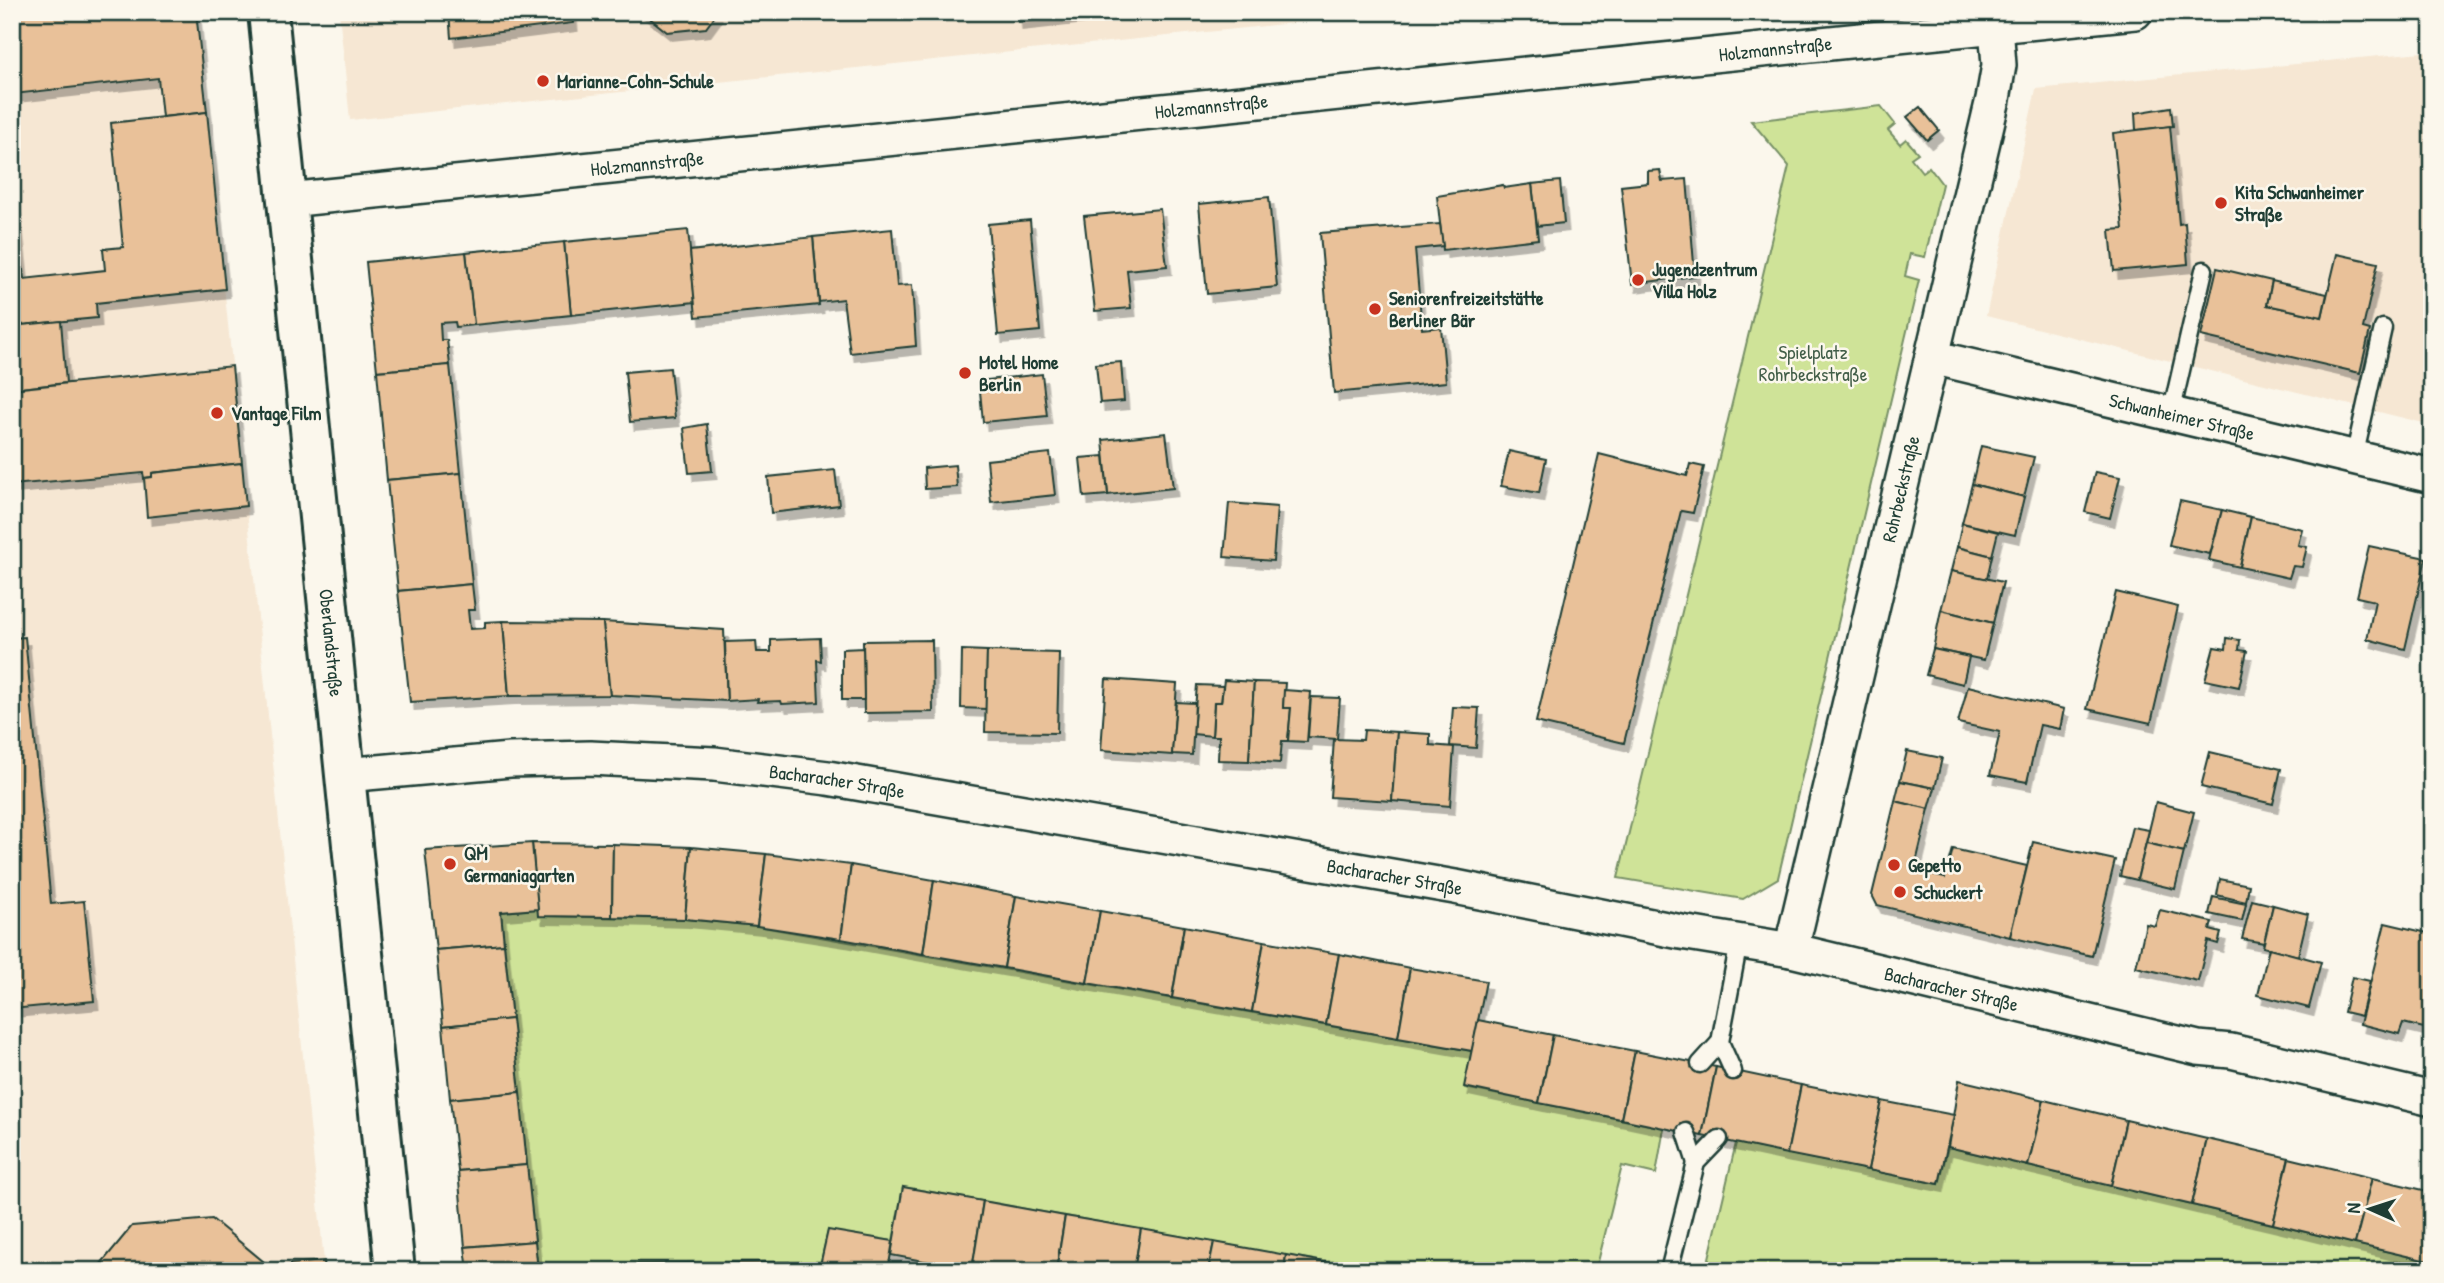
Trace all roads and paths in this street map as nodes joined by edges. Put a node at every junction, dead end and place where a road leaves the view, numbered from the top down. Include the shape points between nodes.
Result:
1 (268, 12) edge
2 (2135, 12) edge
3 (1996, 26) junction
4 (287, 200) junction
5 (2204, 270) dead end
6 (2383, 328) dead end
7 (1932, 357) junction
8 (2171, 414) junction
9 (2354, 458) junction
10 (2432, 477) edge
11 (345, 775) junction
12 (1739, 942) junction
13 (1791, 950) junction
14 (1720, 1042) junction
15 (1700, 1064) dead end
16 (1733, 1071) dead end
17 (2432, 1098) edge
18 (1686, 1132) dead end
19 (1718, 1139) dead end
20 (1696, 1163) junction
21 (395, 1271) edge
22 (1669, 1271) edge

1 - 4 street, Oberlandstraße
2 - 3 street, Holzmannstraße
3 - 4 street, Holzmannstraße
3 - 7 street, Rohrbeckstraße via 1997,82
4 - 11 street, Oberlandstraße
5 - 8 lane
6 - 9 lane
7 - 8 street, Schwanheimer Straße
7 - 13 street, Rohrbeckstraße
8 - 9 street, Schwanheimer Straße
9 - 10 street, Schwanheimer Straße
11 - 12 street, Bacharacher Straße via 554,758 776,771 1169,836
11 - 21 street, Oberlandstraße
12 - 13 street, Bacharacher Straße
12 - 14 lane
13 - 17 street, Bacharacher Straße via 2185,1045 2231,1051
14 - 15 lane
14 - 16 lane
18 - 20 lane
19 - 20 lane
20 - 22 lane

